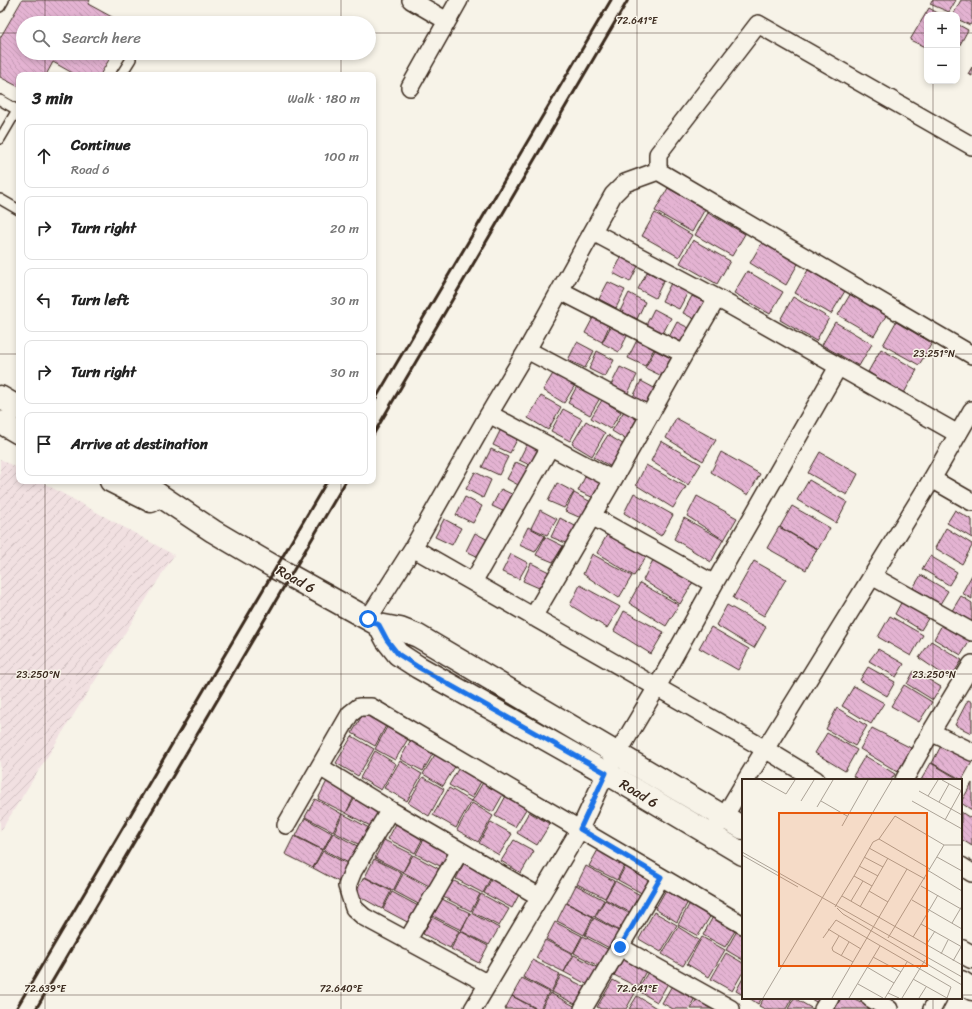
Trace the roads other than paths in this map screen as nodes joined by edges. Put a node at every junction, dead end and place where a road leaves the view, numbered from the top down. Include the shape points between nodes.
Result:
1 (4, 0) edge
2 (411, 0) edge
3 (459, 0) edge
4 (0, 7) edge
5 (447, 21) junction
6 (130, 60) edge
7 (123, 72) edge
8 (410, 87) dead end
9 (0, 100) edge
10 (16, 109) edge
11 (16, 113) edge
12 (0, 139) edge
13 (972, 146) edge
14 (658, 172) junction
15 (0, 199) edge
16 (16, 208) edge
17 (593, 232) junction
18 (561, 291) junction
19 (717, 298) junction
20 (527, 350) junction
21 (684, 354) junction
22 (972, 355) edge
23 (838, 367) junction
24 (0, 397) edge
25 (16, 406) edge
26 (972, 410) edge
27 (489, 414) junction
28 (649, 415) junction
29 (0, 422) edge
30 (16, 431) edge
31 (958, 434) junction
32 (550, 447) junction
33 (932, 479) junction
34 (613, 480) junction
35 (117, 484) edge
36 (142, 484) edge
37 (972, 502) edge
38 (592, 516) junction
39 (213, 531) junction
40 (413, 548) junction
41 (872, 576) junction
42 (473, 582) junction
43 (714, 584) junction
44 (533, 617) junction
45 (374, 622) junction
46 (972, 632) edge
47 (972, 664) edge
48 (657, 687) junction
49 (931, 732) junction
50 (765, 750) junction
51 (972, 752) edge
52 (617, 754) junction
53 (320, 767) junction
54 (606, 773) junction
55 (747, 779) edge
56 (814, 779) edge
57 (905, 779) edge
58 (742, 787) edge
59 (390, 810) junction
60 (724, 817) junction
61 (286, 826) dead end
62 (742, 827) edge
63 (580, 829) junction
64 (710, 835) junction
65 (460, 851) junction
66 (742, 853) edge
67 (661, 877) junction
68 (540, 897) junction
69 (742, 924) edge
70 (407, 940) junction
71 (620, 947) junction
72 (962, 983) edge
73 (488, 984) junction
74 (972, 989) edge
75 (829, 999) edge
76 (872, 999) edge
77 (937, 999) edge
78 (473, 1009) edge
79 (583, 1009) edge
80 (731, 1009) edge
81 (823, 1009) edge
82 (889, 1009) edge
83 (932, 1009) edge

1 - 4 lane
2 - 5 street
3 - 5 street
5 - 8 street
6 - 7 lane
9 - 10 lane
11 - 12 lane
13 - 14 street via 758,24 658,154
14 - 17 street via 625,183 614,195
14 - 22 street
15 - 16 lane
17 - 18 street
17 - 19 street
18 - 20 street
18 - 21 street
19 - 21 street
19 - 23 street
20 - 27 street
20 - 28 street
21 - 28 street
23 - 31 street
23 - 43 street
24 - 25 street
26 - 31 street
27 - 32 street
27 - 40 street
28 - 34 street
29 - 30 street
31 - 33 street
32 - 34 street
32 - 42 street
33 - 37 street
33 - 41 street
34 - 38 street
35 - 39 street, Road 6
36 - 39 street, Road 6
38 - 43 street
38 - 44 street
39 - 45 street, Road 6
40 - 42 street
40 - 45 street
41 - 46 street
41 - 50 street
42 - 44 street
43 - 48 street
44 - 48 street
45 - 52 street, Road 6 via 418,636
45 - 54 street, Road 6 via 398,654
47 - 49 street
48 - 50 street
48 - 52 street
49 - 51 street
49 - 57 street
50 - 55 street
50 - 56 street
52 - 54 street
52 - 60 street, Road 6
53 - 59 street
53 - 61 street
53 - 63 street via 350,714 359,707 372,707
54 - 63 street
54 - 64 street, Road 6
58 - 60 street
59 - 65 street
59 - 70 street via 353,871 347,886 354,908 364,917
60 - 62 street, Road 6
60 - 64 street
63 - 67 street
63 - 68 street
64 - 66 street, Road 6
65 - 68 street
65 - 70 street
67 - 69 street
67 - 71 street
68 - 73 street
70 - 73 street
71 - 79 street
71 - 80 street
72 - 74 street
73 - 78 street
75 - 81 street
76 - 82 street
77 - 83 street

